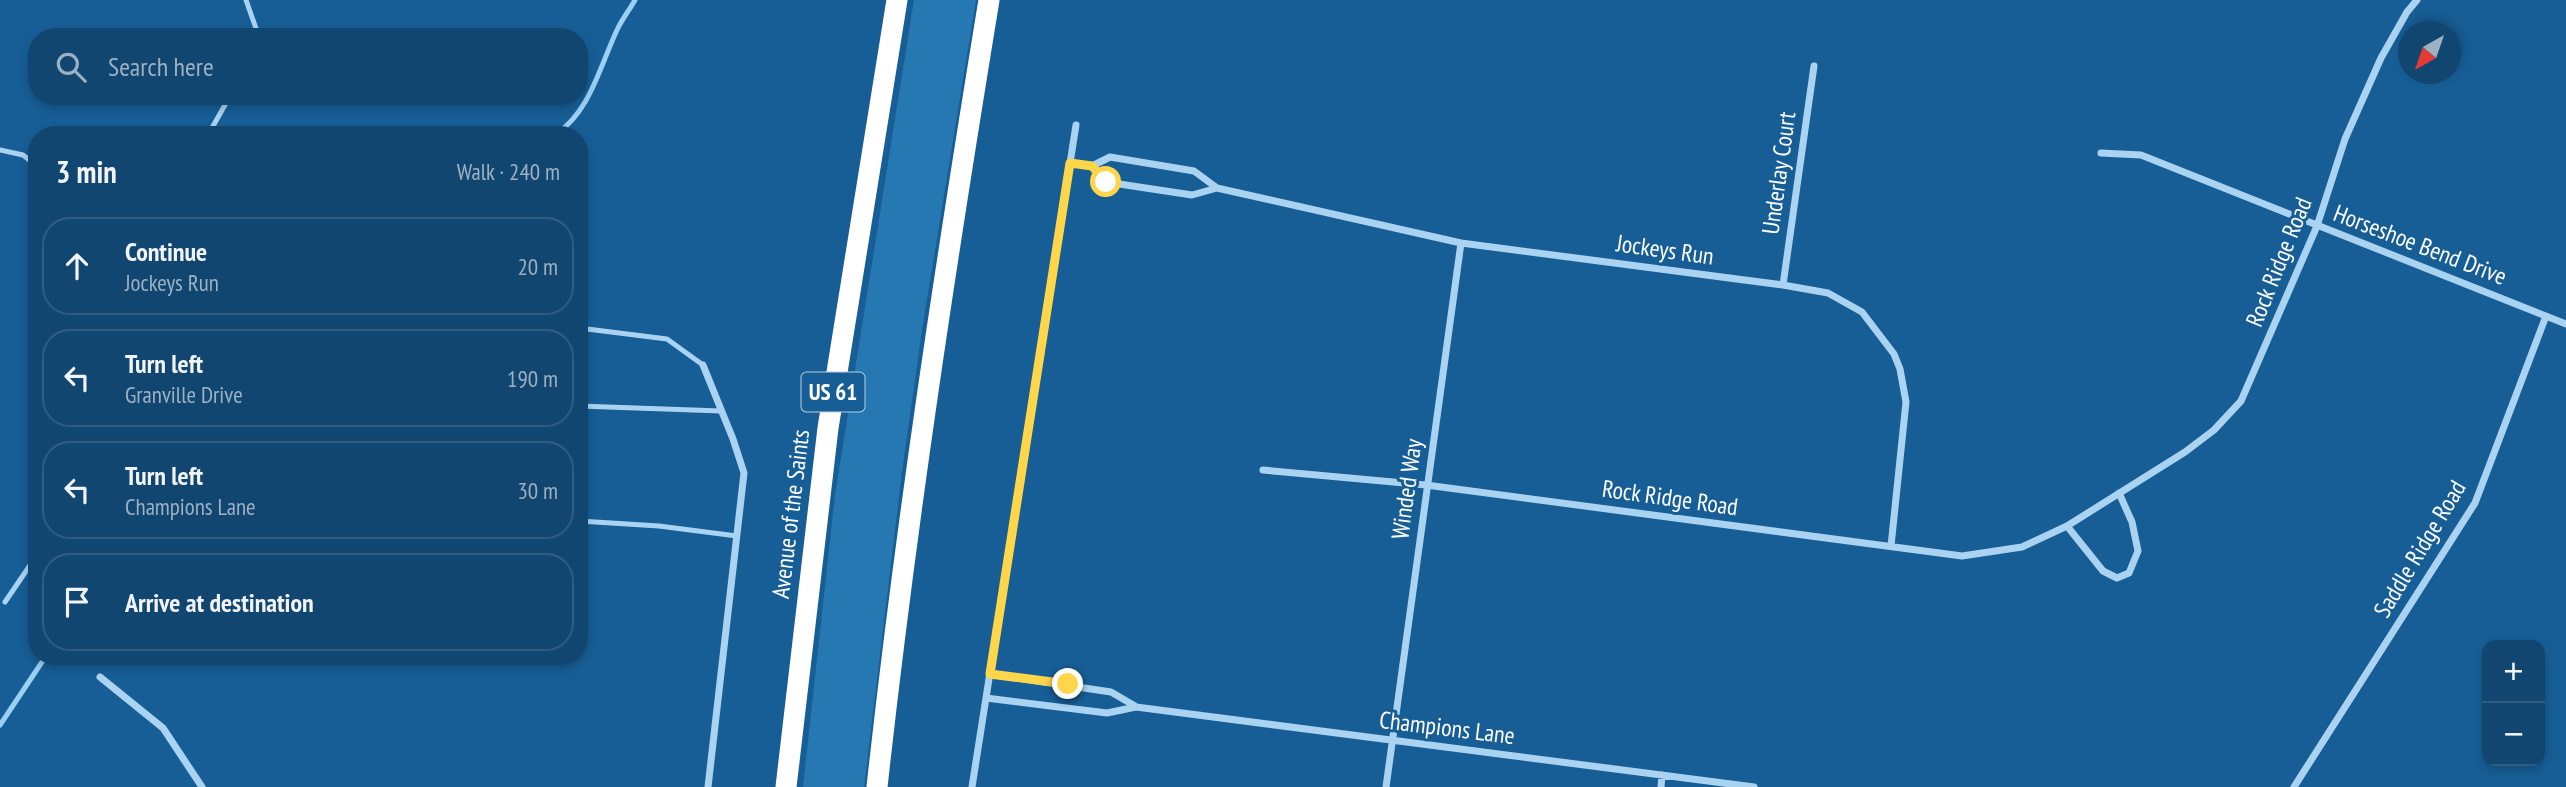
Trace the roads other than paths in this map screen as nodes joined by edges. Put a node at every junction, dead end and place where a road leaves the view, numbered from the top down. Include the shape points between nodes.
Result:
1 (246, 0) edge
2 (897, 0) edge
3 (989, 0) edge
4 (2417, 0) edge
5 (256, 28) edge
6 (1814, 66) dead end
7 (225, 105) edge
8 (1076, 125) dead end
9 (213, 126) edge
10 (0, 150) edge
11 (2101, 153) dead end
12 (28, 159) edge
13 (1070, 163) junction
14 (1092, 166) junction
15 (1217, 188) junction
16 (2317, 226) junction
17 (1461, 243) junction
18 (1783, 285) junction
19 (2546, 316) junction
20 (2566, 324) edge
21 (588, 329) edge
22 (703, 365) joint
23 (588, 406) edge
24 (721, 411) junction
25 (1263, 470) dead end
26 (1426, 485) junction
27 (2119, 493) junction
28 (588, 522) edge
29 (2067, 526) junction
30 (737, 536) junction
31 (1891, 546) junction
32 (28, 568) edge
33 (5, 602) dead end
34 (990, 674) junction
35 (100, 677) dead end
36 (986, 698) junction
37 (1136, 707) junction
38 (1393, 740) junction
39 (1662, 775) junction
40 (202, 787) edge
41 (708, 787) edge
42 (786, 787) edge
43 (877, 787) edge
44 (972, 787) edge
45 (1386, 787) edge
46 (1661, 787) edge
47 (1754, 787) edge
48 (2294, 787) edge

1 - 5 lane
2 - 42 highway, Avenue of the Saints / US 61 via 828,428
3 - 43 highway via 929,371
4 - 16 street, Rock Ridge Road via 2381,58 2350,127
6 - 18 street, Underlay Court
7 - 9 lane
8 - 13 street
10 - 12 lane
11 - 16 street, Horseshoe Bend Drive via 2141,155
13 - 14 street, Jockeys Run
13 - 34 street
14 - 15 street, Jockeys Run via 1110,157 1194,171
14 - 15 street, Jockeys Run via 1106,182 1192,195
15 - 17 street, Jockeys Run
16 - 19 street, Horseshoe Bend Drive
16 - 27 street, Rock Ridge Road via 2241,401 2185,452
17 - 18 street, Jockeys Run
17 - 26 street, Winded Way
18 - 31 street, Jockeys Run via 1828,293 1862,312 1894,354 1906,402
19 - 20 street, Horseshoe Bend Drive
19 - 48 street, Saddle Ridge Road via 2475,503
21 - 22 lane via 667,339
22 - 24 street
23 - 24 lane
24 - 30 street via 744,473
25 - 26 street, Rock Ridge Road
26 - 31 street, Rock Ridge Road
26 - 38 street, Winded Way
27 - 29 street, Rock Ridge Road
27 - 29 street via 2138,551 2129,573 2117,578 2103,571
28 - 30 lane
29 - 31 street, Rock Ridge Road via 2022,547 1962,556
30 - 41 street
32 - 33 lane
34 - 36 street
34 - 37 street, Champions Lane via 1111,692
35 - 40 street via 163,728
36 - 37 street, Champions Lane via 1107,713
36 - 44 street
37 - 38 street, Champions Lane
38 - 39 street, Champions Lane
38 - 45 street, Winded Way
39 - 46 street
39 - 47 street, Champions Lane

